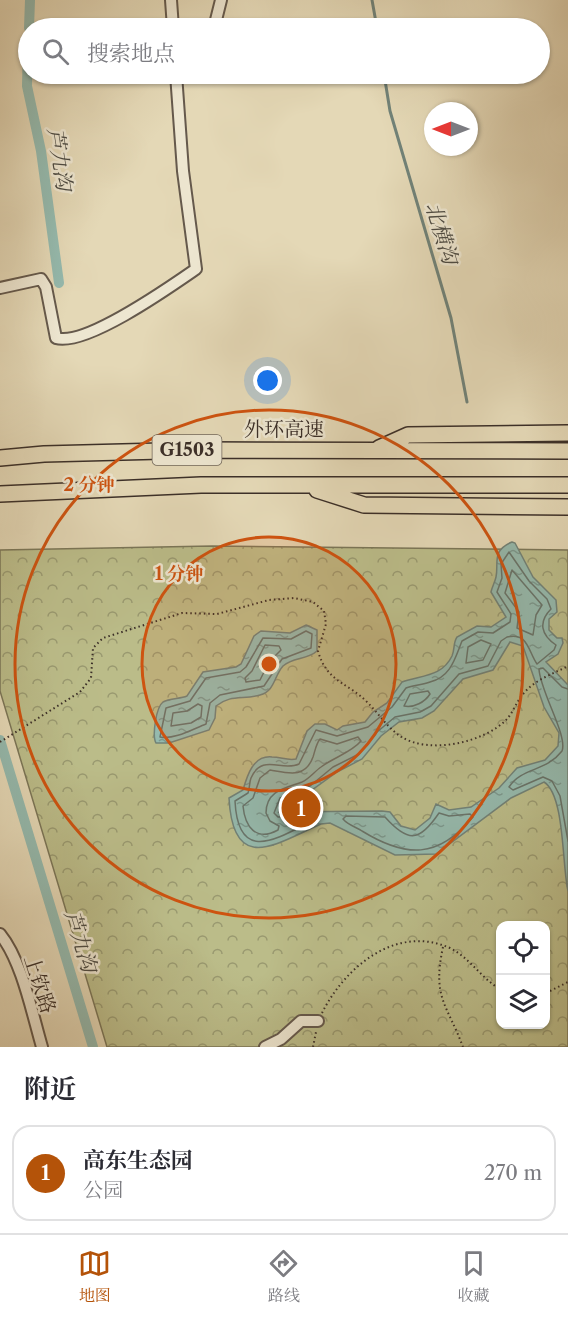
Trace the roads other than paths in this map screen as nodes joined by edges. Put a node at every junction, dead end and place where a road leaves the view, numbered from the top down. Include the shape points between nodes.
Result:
1 (171, 0) edge
2 (221, 0) edge
3 (172, 18) edge
4 (216, 18) edge
5 (177, 84) edge
6 (0, 288) edge
7 (568, 433) edge
8 (374, 450) junction
9 (568, 451) edge
10 (0, 458) edge
11 (300, 485) junction
12 (568, 485) edge
13 (0, 494) edge
14 (568, 507) edge
15 (0, 934) edge
16 (318, 1021) road end
17 (42, 1047) edge
18 (265, 1047) edge

1 - 3 street
2 - 4 street
5 - 6 street via 196,269 89,335 64,340 56,338 41,279
7 - 8 highway via 408,435
8 - 9 highway, 外环高速 / G1503
8 - 10 highway, 外环高速 / G1503 via 189,450
11 - 12 highway, G1503
11 - 13 highway, G1503 via 112,487
11 - 14 highway via 364,505
15 - 17 street, 上钦路 via 17,966
16 - 18 street via 301,1021

